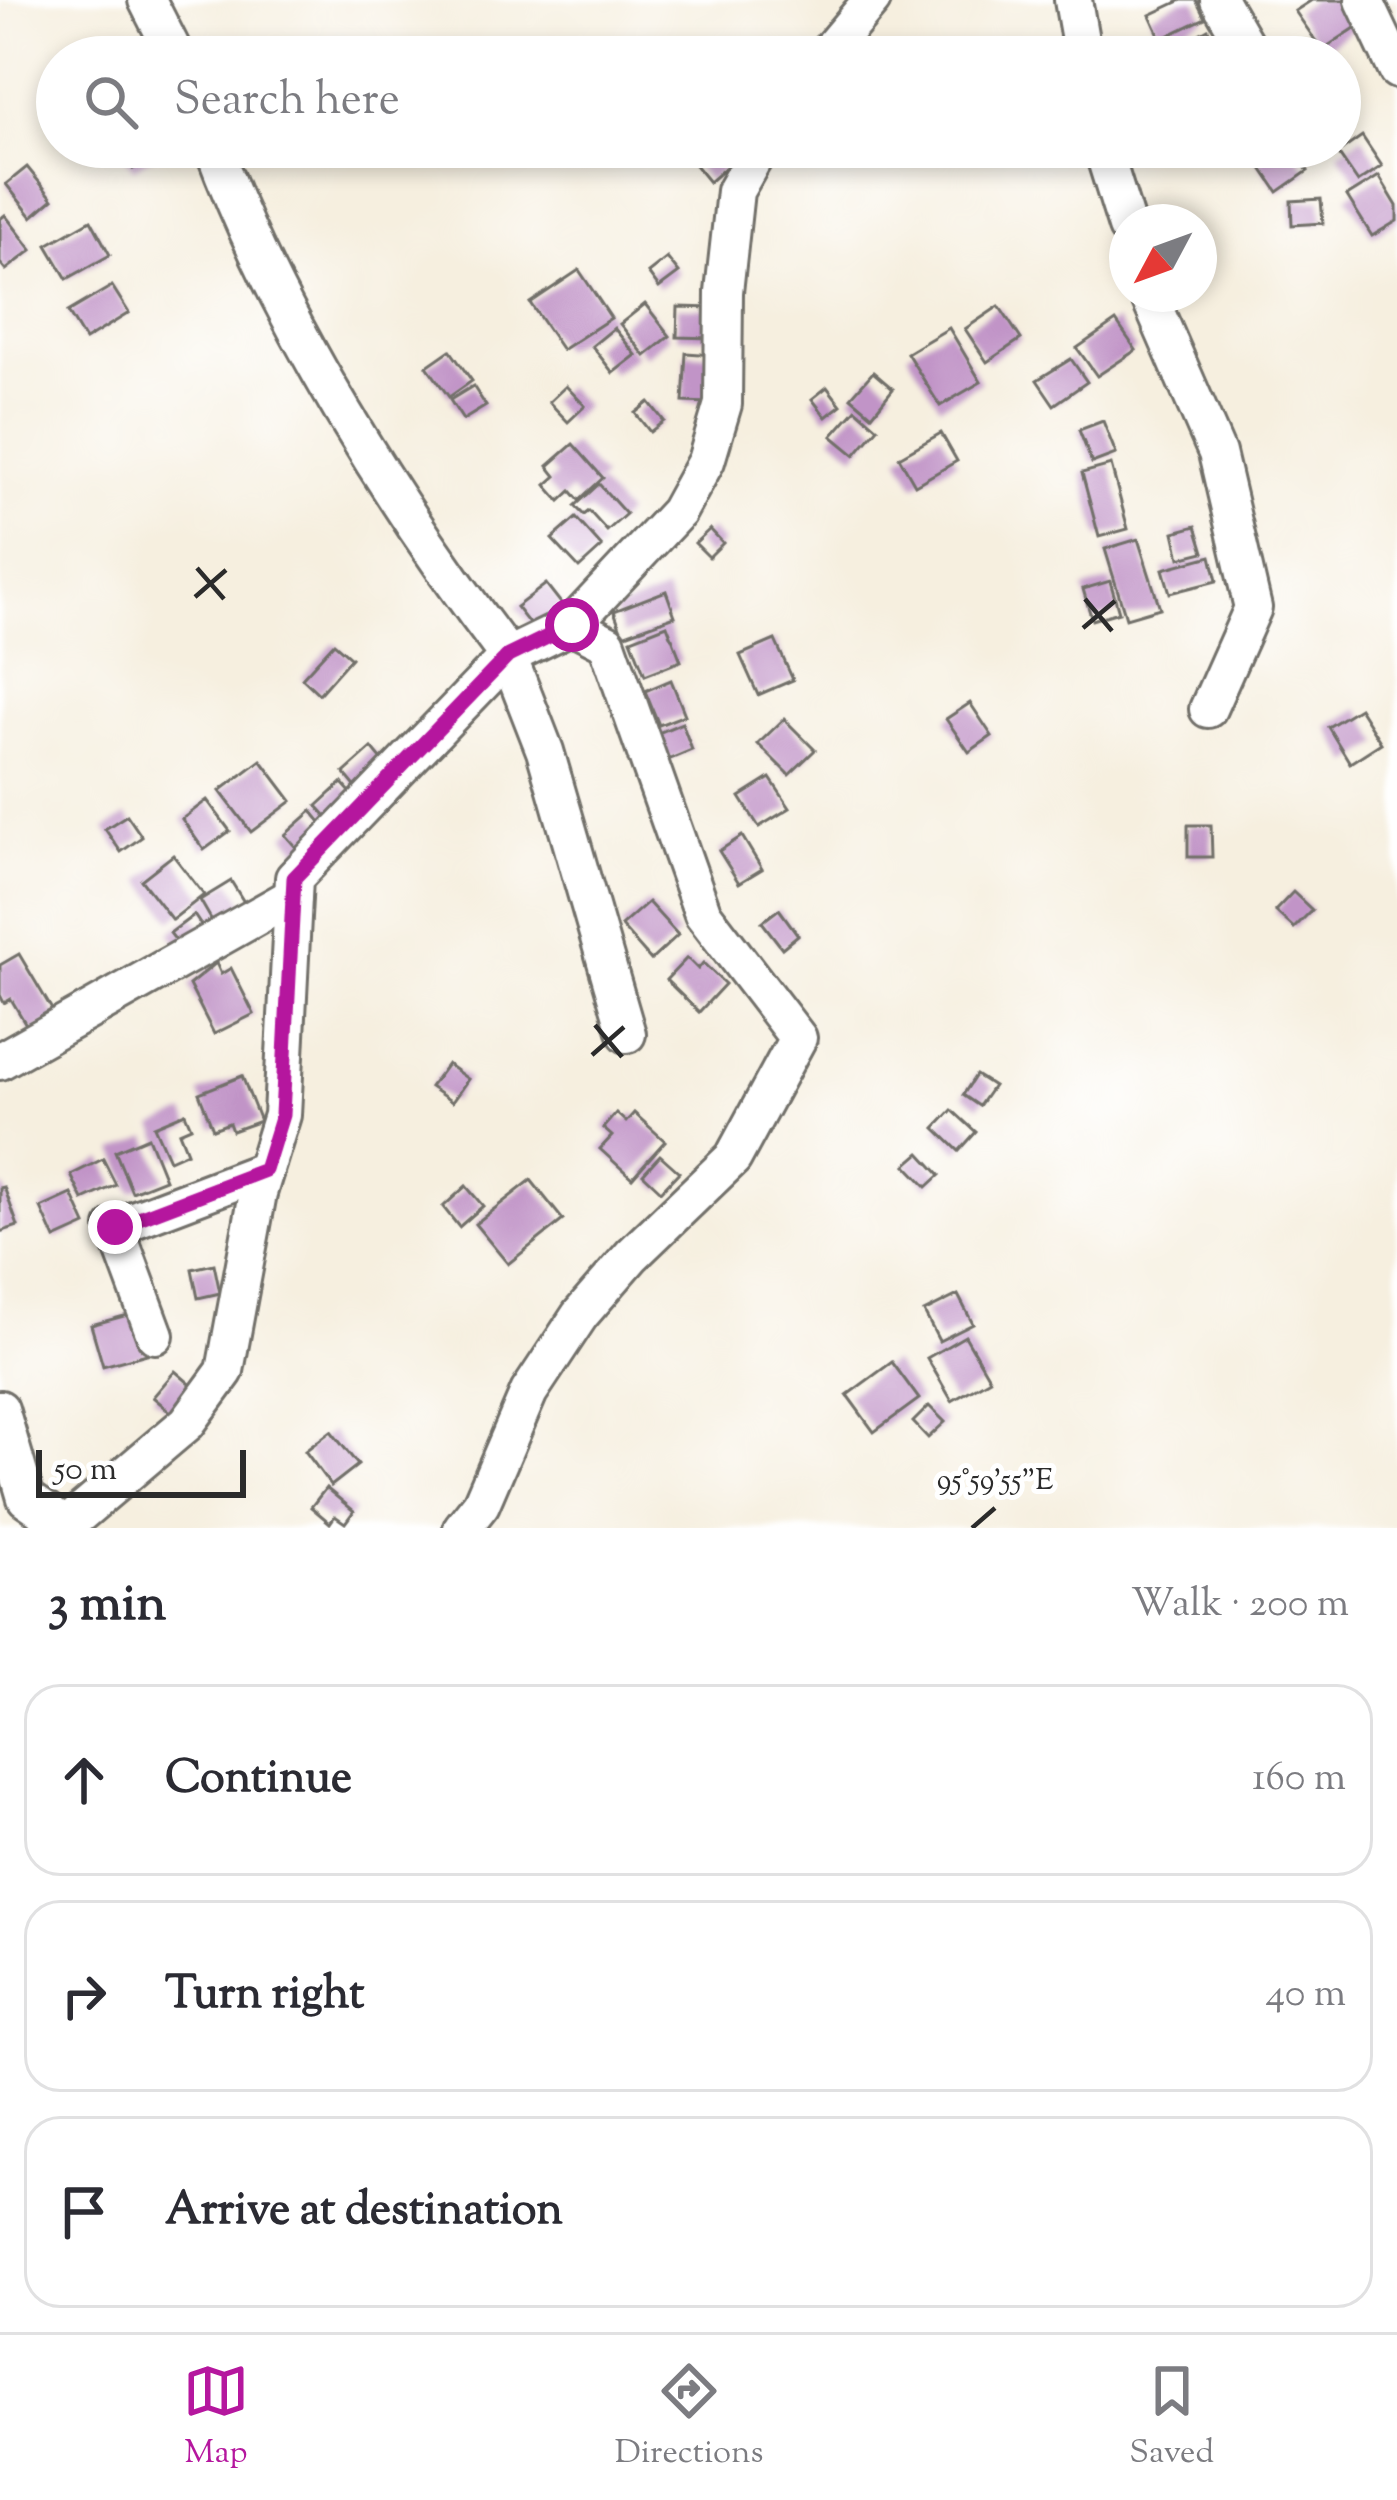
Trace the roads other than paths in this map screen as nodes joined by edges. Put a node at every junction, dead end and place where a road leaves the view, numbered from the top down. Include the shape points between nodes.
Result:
1 (147, 0) edge
2 (872, 0) edge
3 (1073, 0) edge
4 (1219, 0) edge
5 (1364, 0) edge
6 (165, 36) edge
7 (842, 36) edge
8 (1079, 36) edge
9 (1240, 36) edge
10 (1397, 70) edge
11 (222, 168) edge
12 (748, 168) edge
13 (1109, 168) edge
14 (1120, 204) edge
15 (1156, 312) edge
16 (572, 625) junction
17 (508, 656) junction
18 (1208, 710) dead end
19 (292, 896) junction
20 (626, 1034) dead end
21 (0, 1061) edge
22 (265, 1170) junction
23 (155, 1335) dead end
24 (0, 1409) edge
25 (64, 1527) edge
26 (462, 1528) edge

1 - 6 street
2 - 7 street
3 - 8 street
4 - 9 street
5 - 10 street
11 - 17 street via 271,285 444,571
12 - 16 street via 735,191 723,404 706,461 678,512
13 - 14 street
15 - 18 street via 1217,453 1253,608
16 - 17 street
16 - 26 street via 607,643 703,914 798,1038 733,1158 580,1316 529,1392 481,1504
17 - 19 street via 294,878
17 - 20 street via 544,751
19 - 21 street
19 - 22 street via 282,1115
22 - 23 street via 115,1227
22 - 25 street via 225,1371 188,1423
24 - 25 street via 26,1498

